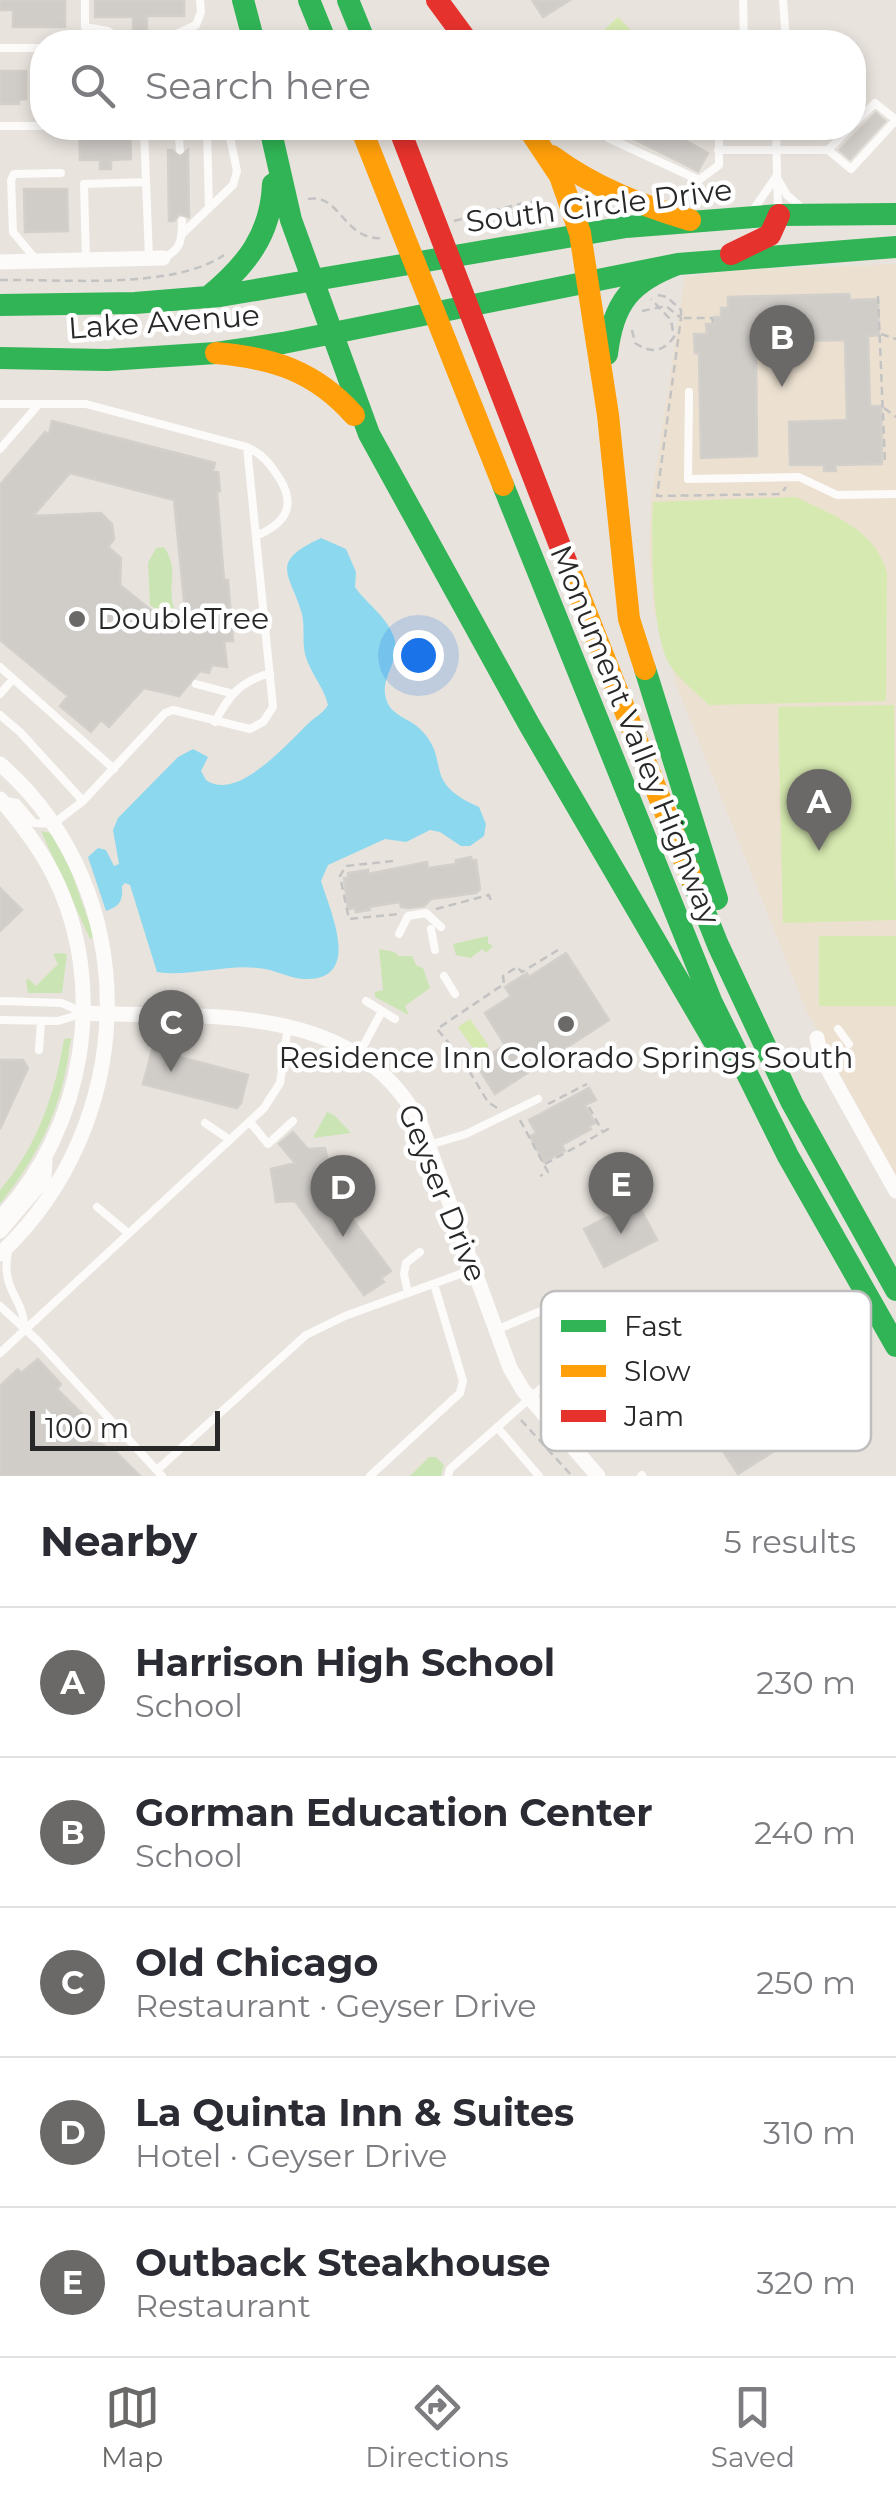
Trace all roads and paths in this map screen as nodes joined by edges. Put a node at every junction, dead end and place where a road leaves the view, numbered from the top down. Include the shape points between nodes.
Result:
1 (84, 0) edge
2 (200, 0) edge
3 (243, 0) edge
4 (309, 0) edge
5 (348, 0) edge
6 (437, 0) edge
7 (744, 0) edge
8 (783, 0) edge
9 (108, 30) edge
10 (185, 30) edge
11 (251, 30) edge
12 (321, 30) edge
13 (360, 30) edge
14 (459, 30) edge
15 (744, 30) edge
16 (785, 30) edge
17 (0, 48) edge
18 (30, 48) edge
19 (866, 117) edge
20 (896, 120) edge
21 (0, 126) edge
22 (30, 126) edge
23 (144, 140) edge
24 (179, 140) edge
25 (207, 140) edge
26 (230, 140) edge
27 (269, 140) edge
28 (271, 140) edge
29 (366, 140) edge
30 (404, 140) edge
31 (537, 140) edge
32 (612, 140) edge
33 (718, 140) edge
34 (776, 140) edge
35 (844, 140) edge
36 (543, 149) junction
37 (180, 150) dead end
38 (718, 150) junction
39 (776, 150) junction
40 (828, 150) junction
41 (61, 173) dead end
42 (776, 177) junction
43 (146, 182) junction
44 (305, 200) dead end
45 (209, 208) junction
46 (811, 214) junction
47 (896, 214) edge
48 (778, 215) junction
49 (746, 216) junction
50 (690, 220) junction
51 (182, 221) dead end
52 (580, 233) junction
53 (182, 234) junction
54 (366, 238) dead end
55 (896, 247) edge
56 (156, 258) junction
57 (86, 260) junction
58 (725, 260) junction
59 (37, 261) junction
60 (0, 262) edge
61 (678, 264) junction
62 (184, 272) dead end
63 (0, 280) edge
64 (312, 280) junction
65 (588, 283) junction
66 (878, 296) dead end
67 (208, 297) junction
68 (648, 297) dead end
69 (0, 305) edge
70 (646, 308) dead end
71 (681, 318) junction
72 (713, 323) dead end
73 (331, 333) junction
74 (879, 334) junction
75 (896, 338) edge
76 (216, 353) junction
77 (0, 358) edge
78 (689, 392) dead end
79 (872, 403) dead end
80 (0, 404) edge
81 (39, 404) junction
82 (881, 405) junction
83 (608, 415) junction
84 (896, 417) edge
85 (369, 434) junction
86 (247, 447) junction
87 (0, 449) edge
88 (885, 464) dead end
89 (793, 477) junction
90 (896, 494) edge
91 (256, 536) junction
92 (0, 667) edge
93 (270, 674) junction
94 (13, 679) junction
95 (196, 684) dead end
96 (230, 693) junction
97 (0, 694) edge
98 (0, 716) edge
99 (215, 722) junction
100 (0, 764) edge
101 (114, 770) junction
102 (1, 800) edge
103 (83, 801) junction
104 (53, 824) junction
105 (394, 861) dead end
106 (492, 904) dead end
107 (430, 909) dead end
108 (403, 914) dead end
109 (399, 934) dead end
110 (435, 950) dead end
111 (558, 950) dead end
112 (444, 976) dead end
113 (454, 994) dead end
114 (0, 1001) edge
115 (366, 1002) dead end
116 (382, 1010) junction
117 (84, 1013) junction
118 (106, 1014) junction
119 (396, 1019) dead end
120 (0, 1020) edge
121 (41, 1021) junction
122 (288, 1026) junction
123 (838, 1029) dead end
124 (817, 1038) dead end
125 (849, 1044) dead end
126 (39, 1050) dead end
127 (359, 1054) junction
128 (587, 1084) dead end
129 (538, 1099) dead end
130 (589, 1107) dead end
131 (498, 1109) dead end
132 (536, 1110) dead end
133 (520, 1119) dead end
134 (293, 1120) dead end
135 (250, 1122) junction
136 (206, 1123) dead end
137 (612, 1127) dead end
138 (602, 1132) junction
139 (230, 1140) junction
140 (430, 1145) junction
141 (45, 1156) junction
142 (543, 1164) junction
143 (540, 1176) dead end
144 (896, 1191) edge
145 (810, 1196) junction
146 (97, 1207) dead end
147 (0, 1218) edge
148 (128, 1233) junction
149 (3, 1243) edge
150 (869, 1244) junction
151 (420, 1252) dead end
152 (474, 1268) junction
153 (434, 1284) junction
154 (896, 1290) edge
155 (864, 1291) edge
156 (408, 1293) junction
157 (871, 1302) edge
158 (0, 1306) edge
159 (541, 1311) dead end
160 (496, 1330) junction
161 (24, 1331) junction
162 (896, 1346) edge
163 (2, 1348) edge
164 (541, 1390) edge
165 (531, 1399) junction
166 (541, 1410) edge
167 (524, 1423) dead end
168 (497, 1427) junction
169 (541, 1442) edge
170 (549, 1451) edge
171 (576, 1451) edge
172 (160, 1473) edge
173 (370, 1476) edge
174 (448, 1476) edge
175 (539, 1476) edge
176 (572, 1476) edge
177 (598, 1476) edge

1 - 9 lane via 85,27
2 - 10 lane via 196,25
3 - 11 main road
4 - 12 main road
5 - 13 main road
6 - 14 main road
7 - 15 lane
8 - 16 lane
17 - 18 lane
19 - 20 lane via 874,103
20 - 40 lane via 851,169
21 - 22 lane
23 - 43 lane
24 - 37 lane
25 - 45 lane
26 - 45 lane via 236,172
27 - 67 main road via 270,226 253,257
28 - 64 main road
29 - 145 main road, Monument Valley Highway via 712,1003
30 - 150 main road, Monument Valley Highway via 718,944 792,1103
31 - 36 main road
32 - 38 lane via 699,180 719,165
33 - 38 lane
34 - 39 lane
35 - 40 lane
36 - 50 main road via 591,184
36 - 52 main road
38 - 39 lane
39 - 40 lane
39 - 42 lane
41 - 59 lane via 14,174 10,180 13,232
42 - 46 lane
42 - 48 lane
42 - 49 lane
43 - 56 lane
43 - 57 lane via 84,184
44 - 54 path via 328,202
45 - 53 lane
46 - 47 main road, South Circle Drive
46 - 48 main road, South Circle Drive
48 - 49 main road, South Circle Drive
48 - 58 main road via 770,234
49 - 50 main road, South Circle Drive
50 - 52 main road, South Circle Drive
51 - 53 lane
52 - 64 main road, South Circle Drive
52 - 65 main road
53 - 56 lane via 176,252
55 - 58 main road
56 - 57 street
57 - 59 street
58 - 61 main road
59 - 60 street
61 - 65 main road
61 - 83 main road via 642,279 619,306 607,349
62 - 63 path
64 - 67 main road, Lake Avenue
64 - 73 main road
65 - 73 main road
65 - 83 main road
66 - 74 path
67 - 69 main road, Lake Avenue
68 - 71 path via 666,297
70 - 71 path via 666,306
71 - 72 path
71 - 89 path via 657,496 781,494
73 - 76 main road, Lake Avenue
73 - 85 main road
74 - 75 path
74 - 82 path
76 - 77 main road, Lake Avenue
76 - 85 main road via 256,356 316,377
78 - 89 lane via 688,479
79 - 82 path
80 - 81 lane
81 - 86 lane via 86,404
81 - 87 lane
82 - 84 path
82 - 88 path
83 - 150 main road via 630,619 724,920
85 - 145 main road via 679,987
86 - 91 lane
86 - 91 lane via 270,462 290,503 281,523
89 - 90 lane via 837,495
91 - 93 lane
92 - 94 lane
93 - 96 lane
93 - 99 lane via 273,707 264,722 242,729
94 - 97 lane
94 - 101 lane
95 - 96 lane
96 - 99 lane
98 - 103 lane
99 - 101 lane via 165,713
100 - 104 street
101 - 103 lane
102 - 104 lane via 17,803 34,823
102 - 117 street via 42,853 62,894 75,935
103 - 104 lane
104 - 118 street via 96,920
105 - 108 path via 346,866 342,896 353,920
106 - 107 path via 489,896
109 - 110 lane via 408,916 426,914 436,928
111 - 131 path via 522,972 516,967 503,976 504,984 438,1029
112 - 113 lane
114 - 117 lane via 62,1003
115 - 116 lane
116 - 119 lane
116 - 127 lane
117 - 118 street, Geyser Drive
117 - 121 lane
117 - 141 street via 73,1086
118 - 122 street, Geyser Drive
118 - 149 street via 100,1081 86,1129 57,1186
120 - 121 lane
121 - 126 lane
122 - 127 street, Geyser Drive
122 - 135 lane via 280,1083
123 - 125 lane
124 - 144 street via 821,1057
127 - 140 street, Geyser Drive via 402,1092
128 - 132 path
129 - 140 lane
130 - 138 path
133 - 142 path
134 - 135 lane via 268,1144
135 - 139 lane
136 - 139 lane
137 - 138 path
138 - 142 path
139 - 148 lane
140 - 152 street, Geyser Drive
141 - 147 street
141 - 149 street via 44,1179
142 - 143 path via 548,1172
145 - 155 main road, Monument Valley Highway
146 - 148 lane
148 - 161 lane
149 - 161 lane via 6,1285 25,1315
150 - 154 main road, Monument Valley Highway
151 - 156 lane via 404,1269
152 - 153 lane
152 - 160 street, Geyser Drive
153 - 156 lane
153 - 173 lane via 463,1381 460,1394
156 - 172 lane via 306,1335
157 - 162 main road, Monument Valley Highway
158 - 161 lane
159 - 160 lane
160 - 165 street, Geyser Drive
161 - 163 lane
161 - 172 lane
164 - 165 lane
165 - 166 street, Geyser Drive
165 - 168 lane
167 - 169 path
168 - 174 lane
168 - 175 lane
170 - 176 path
171 - 177 street, Geyser Drive

